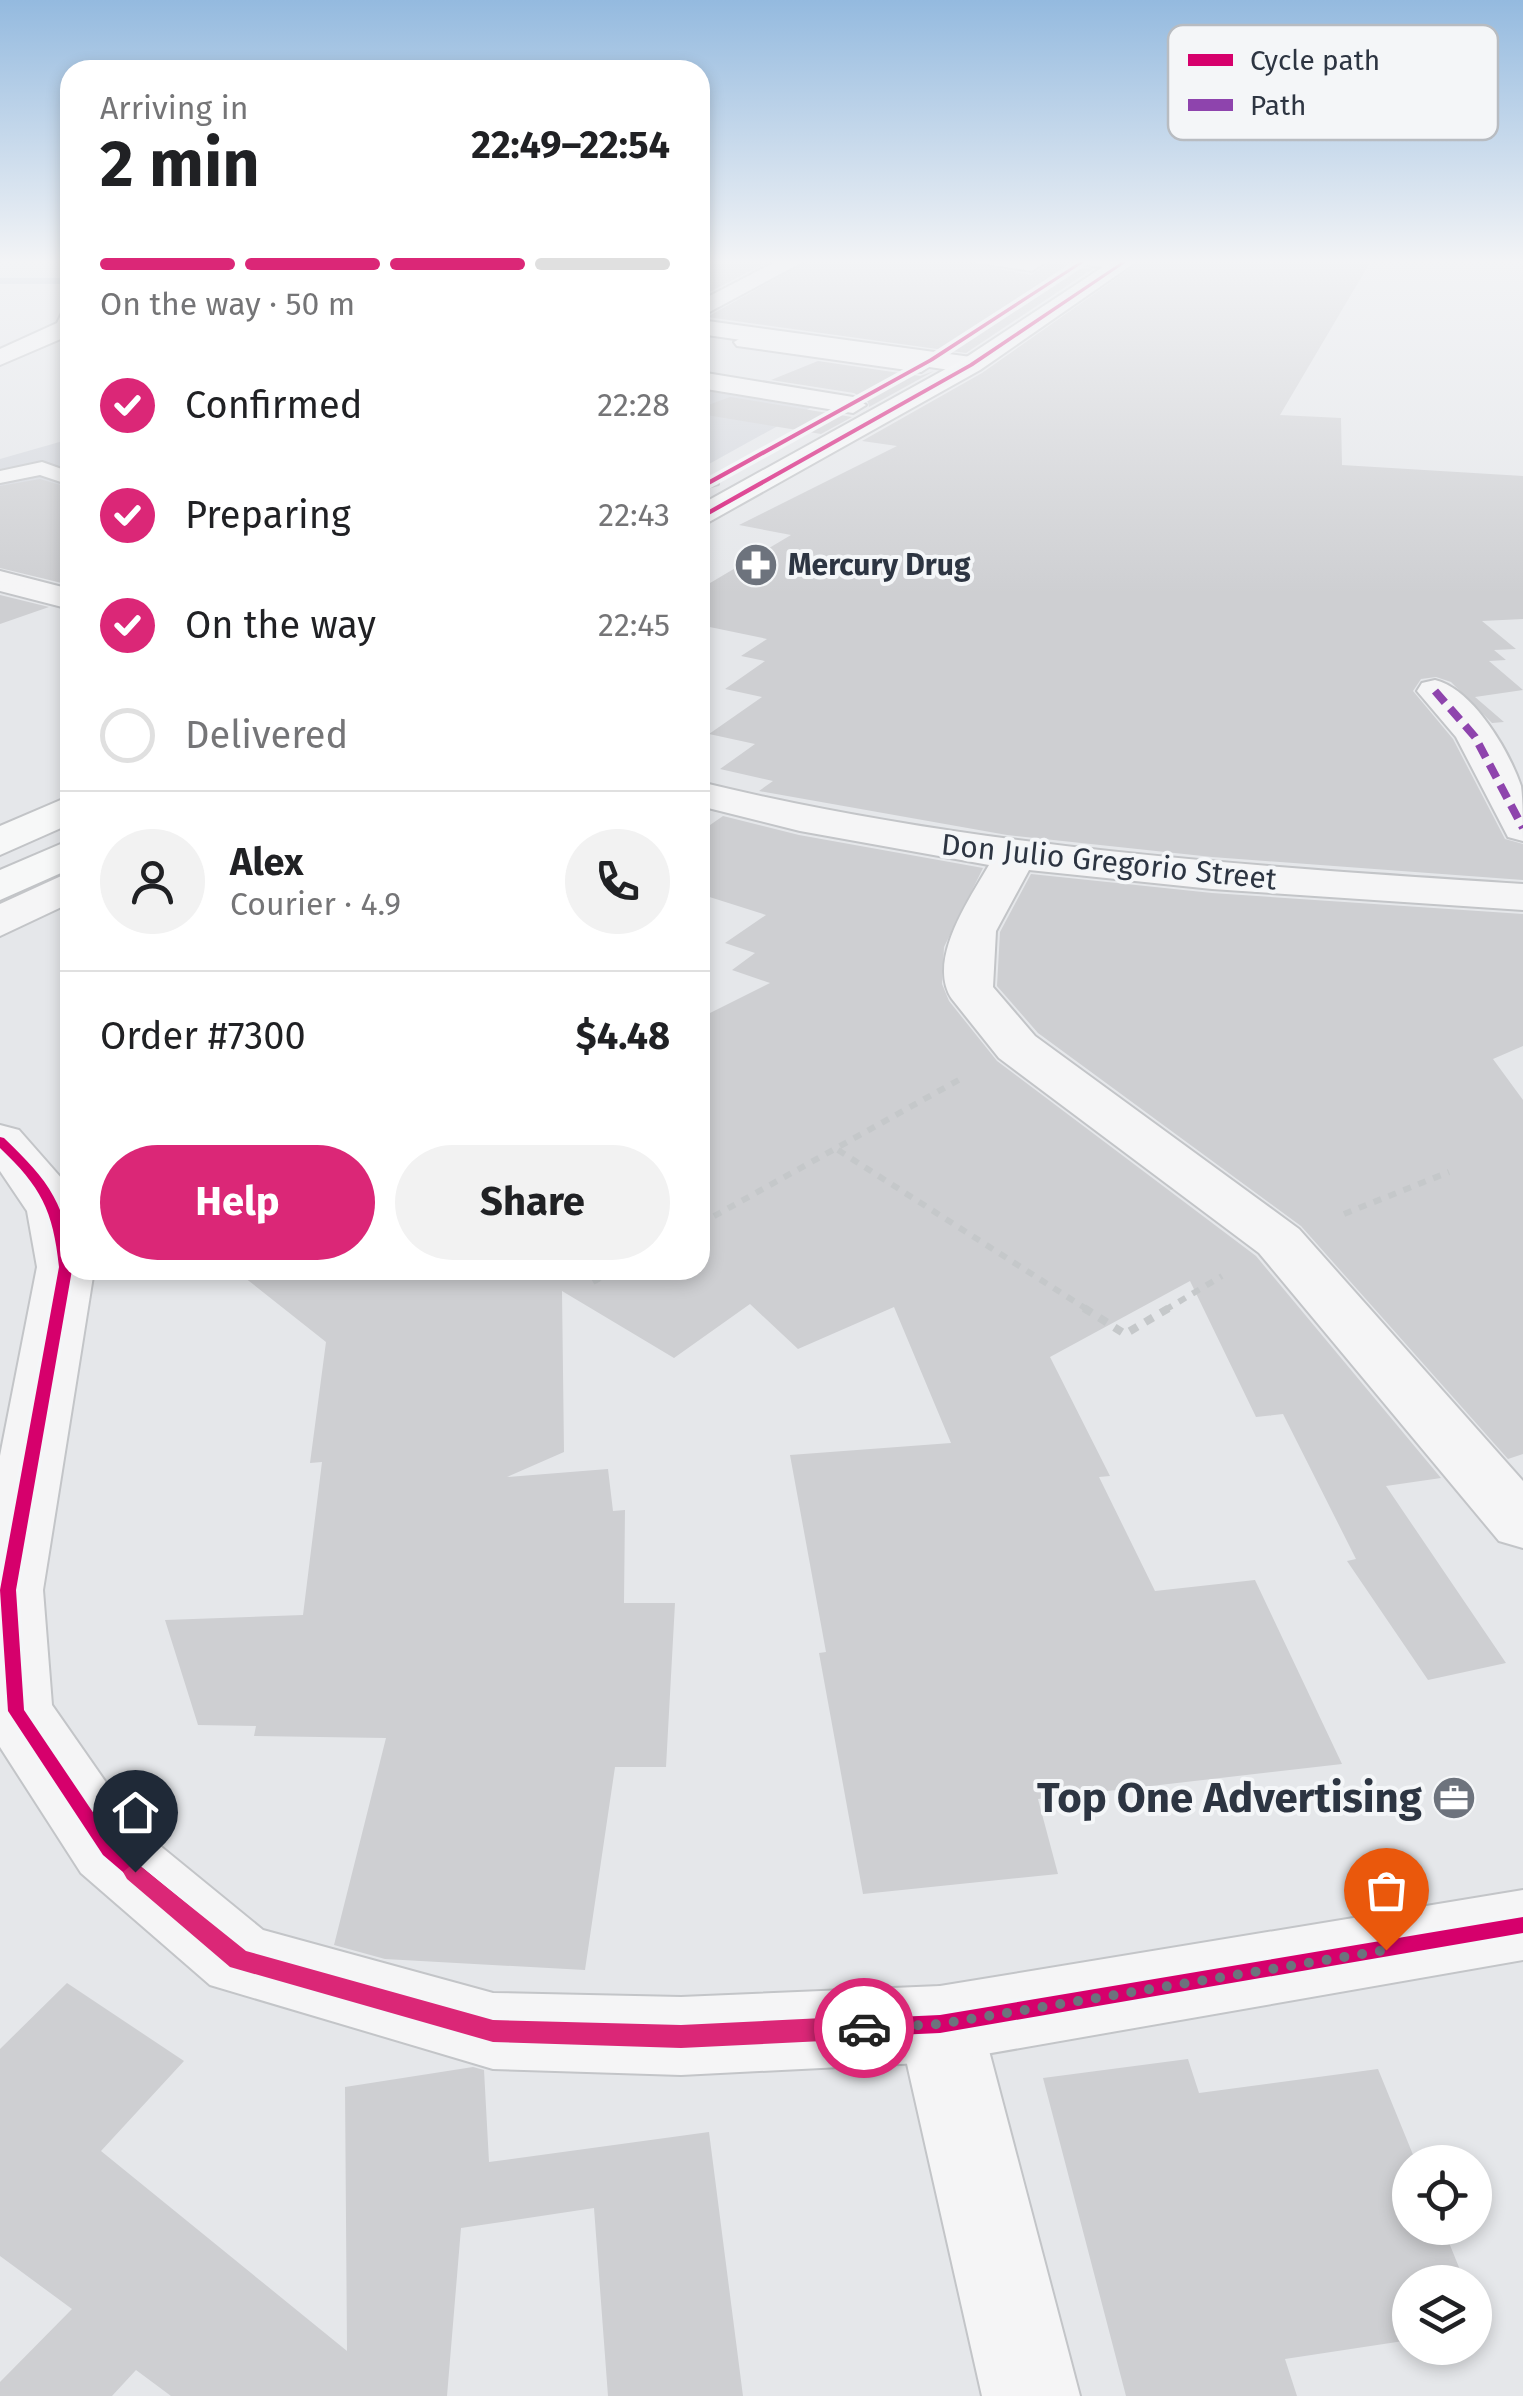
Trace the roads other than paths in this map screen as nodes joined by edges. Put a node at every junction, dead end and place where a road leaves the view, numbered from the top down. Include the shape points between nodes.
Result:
1 (912, 371) edge
2 (962, 371) edge
3 (710, 382) edge
4 (852, 404) junction
5 (60, 475) edge
6 (0, 477) edge
7 (710, 481) edge
8 (710, 512) edge
9 (0, 581) edge
10 (60, 596) edge
11 (1436, 691) dead end
12 (710, 797) edge
13 (60, 813) edge
14 (1523, 828) edge
15 (0, 842) edge
16 (1017, 854) junction
17 (60, 858) edge
18 (0, 887) edge
19 (60, 890) edge
20 (1523, 897) edge
21 (0, 922) edge
22 (0, 1141) edge
23 (60, 1218) edge
24 (64, 1280) edge
25 (1523, 1524) edge
26 (1523, 1924) edge
27 (940, 2024) junction
28 (1031, 2396) edge

1 - 4 main road
2 - 8 main road
3 - 4 street
4 - 7 main road
5 - 6 lane via 42,468
9 - 10 street
11 - 14 street via 1481,742
12 - 16 street, Don Julio Gregorio Street via 914,843
13 - 15 main road
16 - 20 street, Don Julio Gregorio Street
16 - 25 street via 974,931 969,989 1017,1047 1279,1241
17 - 18 main road
19 - 21 street
22 - 23 street via 40,1179
24 - 27 street via 8,1590 16,1711 109,1850 239,1959 493,2031 681,2036
26 - 27 street
27 - 28 street

